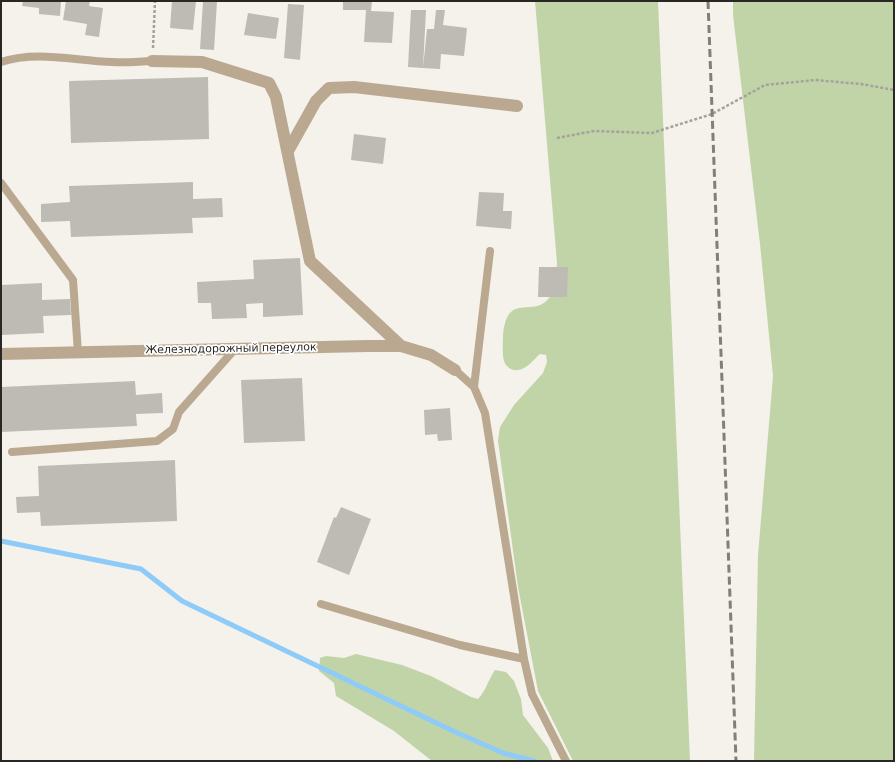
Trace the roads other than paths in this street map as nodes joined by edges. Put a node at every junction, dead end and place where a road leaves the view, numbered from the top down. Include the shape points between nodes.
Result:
1 (1, 62) edge
2 (152, 62) joint
3 (517, 106) dead end
4 (288, 151) junction
5 (1, 183) edge
6 (490, 251) dead end
7 (401, 346) junction
8 (235, 349) junction
9 (78, 353) junction
10 (1, 354) edge
11 (456, 370) joint
12 (474, 387) junction
13 (12, 452) dead end
14 (321, 604) dead end
15 (524, 659) junction
16 (566, 761) edge

1 - 2 lane via 15,57 56,57 111,62
2 - 4 street via 202,62 269,83 276,97
3 - 4 street via 354,87 329,88 316,101
4 - 7 street via 310,261
5 - 9 lane via 73,280
6 - 12 lane
7 - 8 street, Железнодорожный переулок
7 - 11 street, Железнодорожный переулок via 431,355
8 - 9 street, Железнодорожный переулок
8 - 13 lane via 179,412 173,429 157,441
9 - 10 street, Железнодорожный переулок
11 - 12 lane
12 - 15 lane via 485,413
14 - 15 lane via 460,645
15 - 16 lane via 532,694

